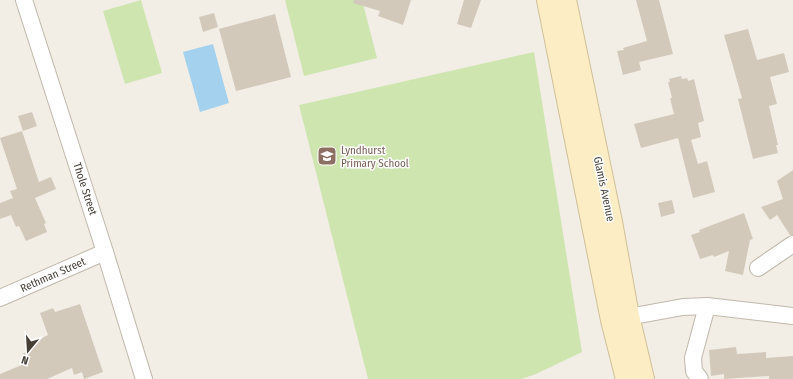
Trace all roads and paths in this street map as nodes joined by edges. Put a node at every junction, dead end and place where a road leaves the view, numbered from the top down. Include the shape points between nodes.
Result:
1 (24, 0) edge
2 (548, 0) edge
3 (564, 0) edge
4 (793, 244) edge
5 (105, 252) junction
6 (758, 268) dead end
7 (0, 298) edge
8 (707, 306) junction
9 (793, 316) edge
10 (620, 318) junction
11 (144, 379) edge
12 (638, 379) edge
13 (700, 379) edge

1 - 5 street, Thole Street
2 - 10 main road, Glamis Avenue
3 - 10 main road, Glamis Avenue via 611,222
4 - 6 street
5 - 7 street, Rethman Street
5 - 11 street, Thole Street
8 - 9 street
8 - 10 street via 683,306
8 - 13 street via 693,358 694,370
10 - 12 main road, Glamis Avenue

